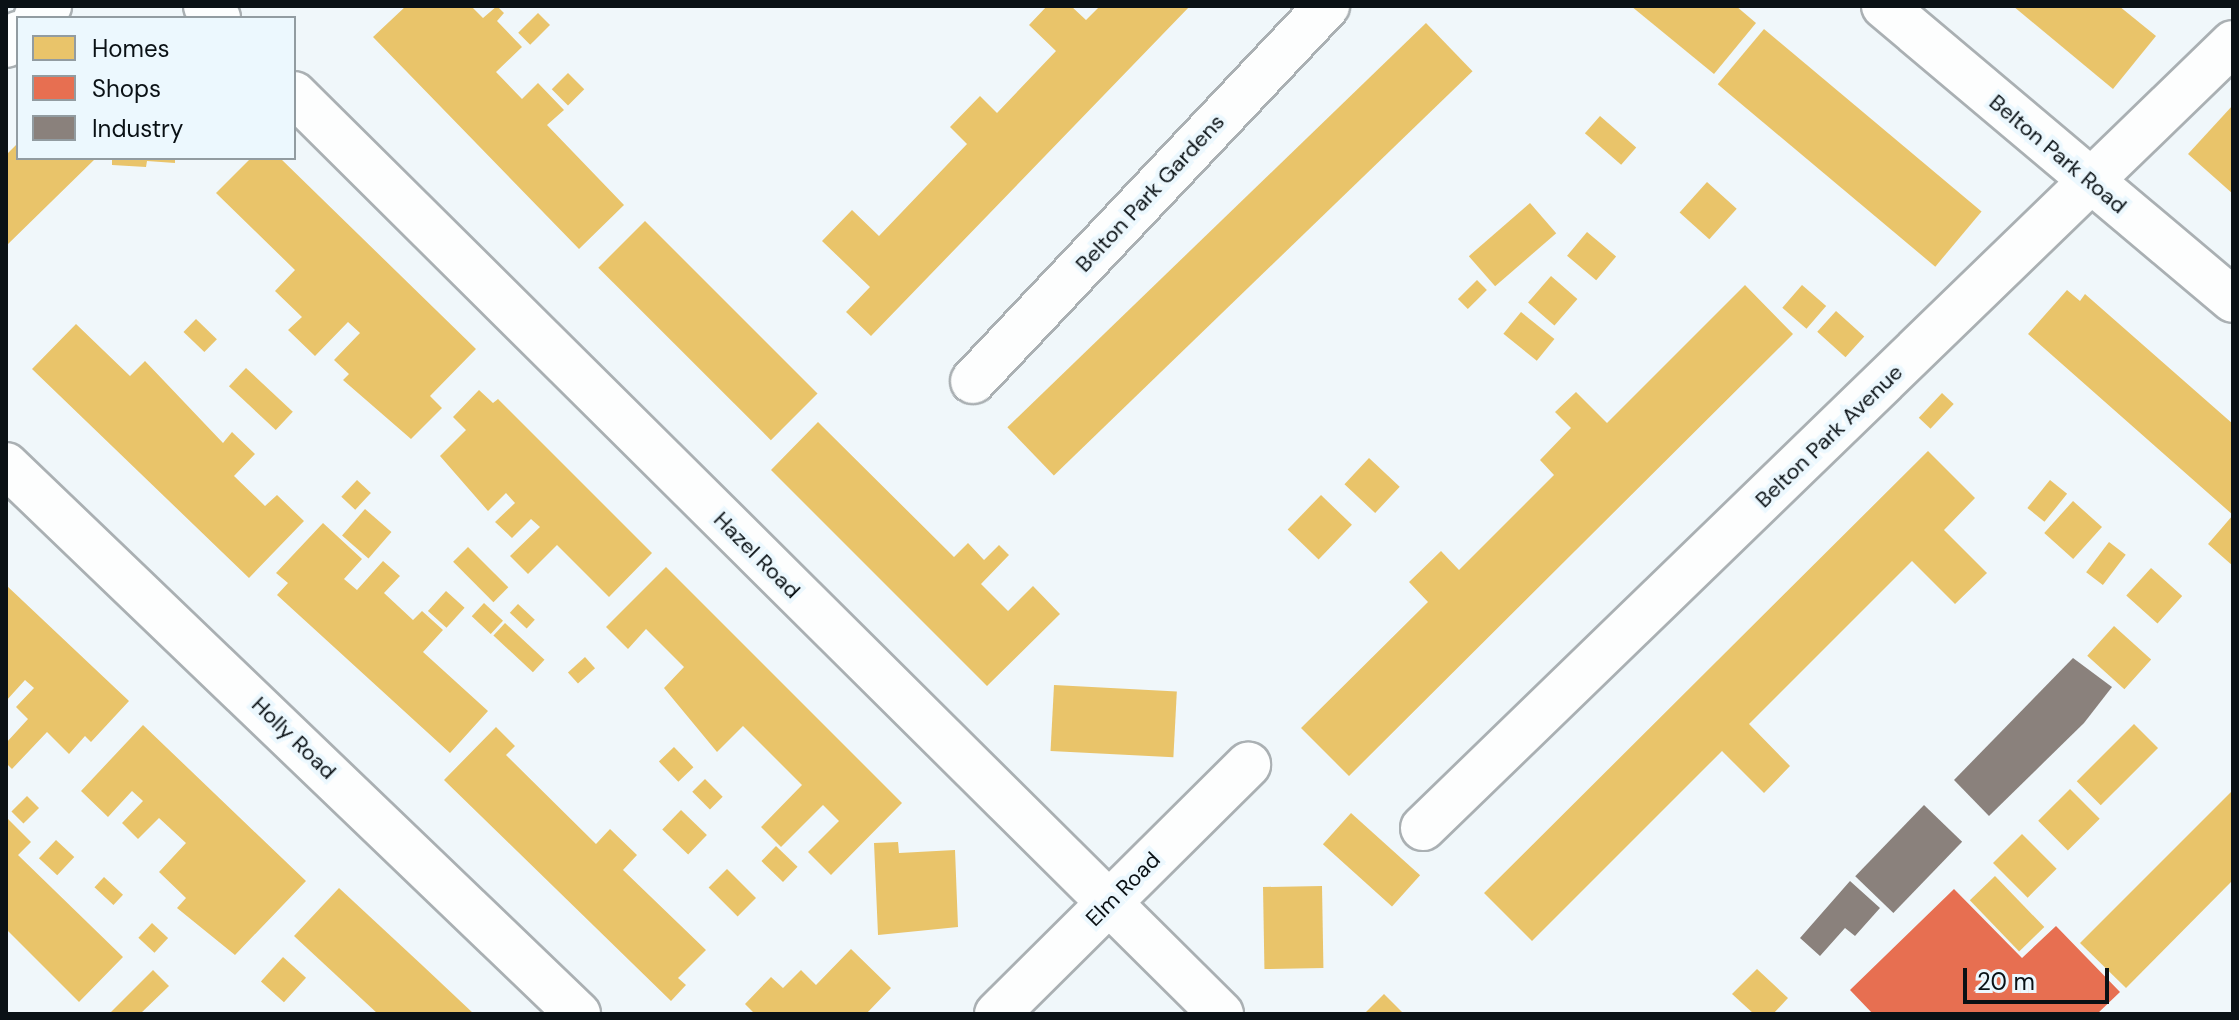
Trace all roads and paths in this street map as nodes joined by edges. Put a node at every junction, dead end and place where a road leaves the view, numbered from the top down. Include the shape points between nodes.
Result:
1 (1327, 6) edge
2 (1884, 6) edge
3 (2233, 43) edge
4 (296, 96) edge
5 (2092, 184) junction
6 (2233, 300) edge
7 (973, 381) dead end
8 (6, 465) edge
9 (1248, 765) dead end
10 (1423, 828) dead end
11 (1107, 904) junction
12 (578, 1014) edge
13 (997, 1014) edge
14 (1221, 1014) edge

1 - 7 street, Belton Park Gardens
2 - 5 street, Belton Park Road
3 - 5 street, Belton Park Avenue
4 - 11 street, Hazel Road
5 - 6 street, Belton Park Road
5 - 10 street, Belton Park Avenue
8 - 12 street, Holly Road
9 - 11 street, Elm Road
11 - 13 street, Elm Road
11 - 14 street, Hazel Road

